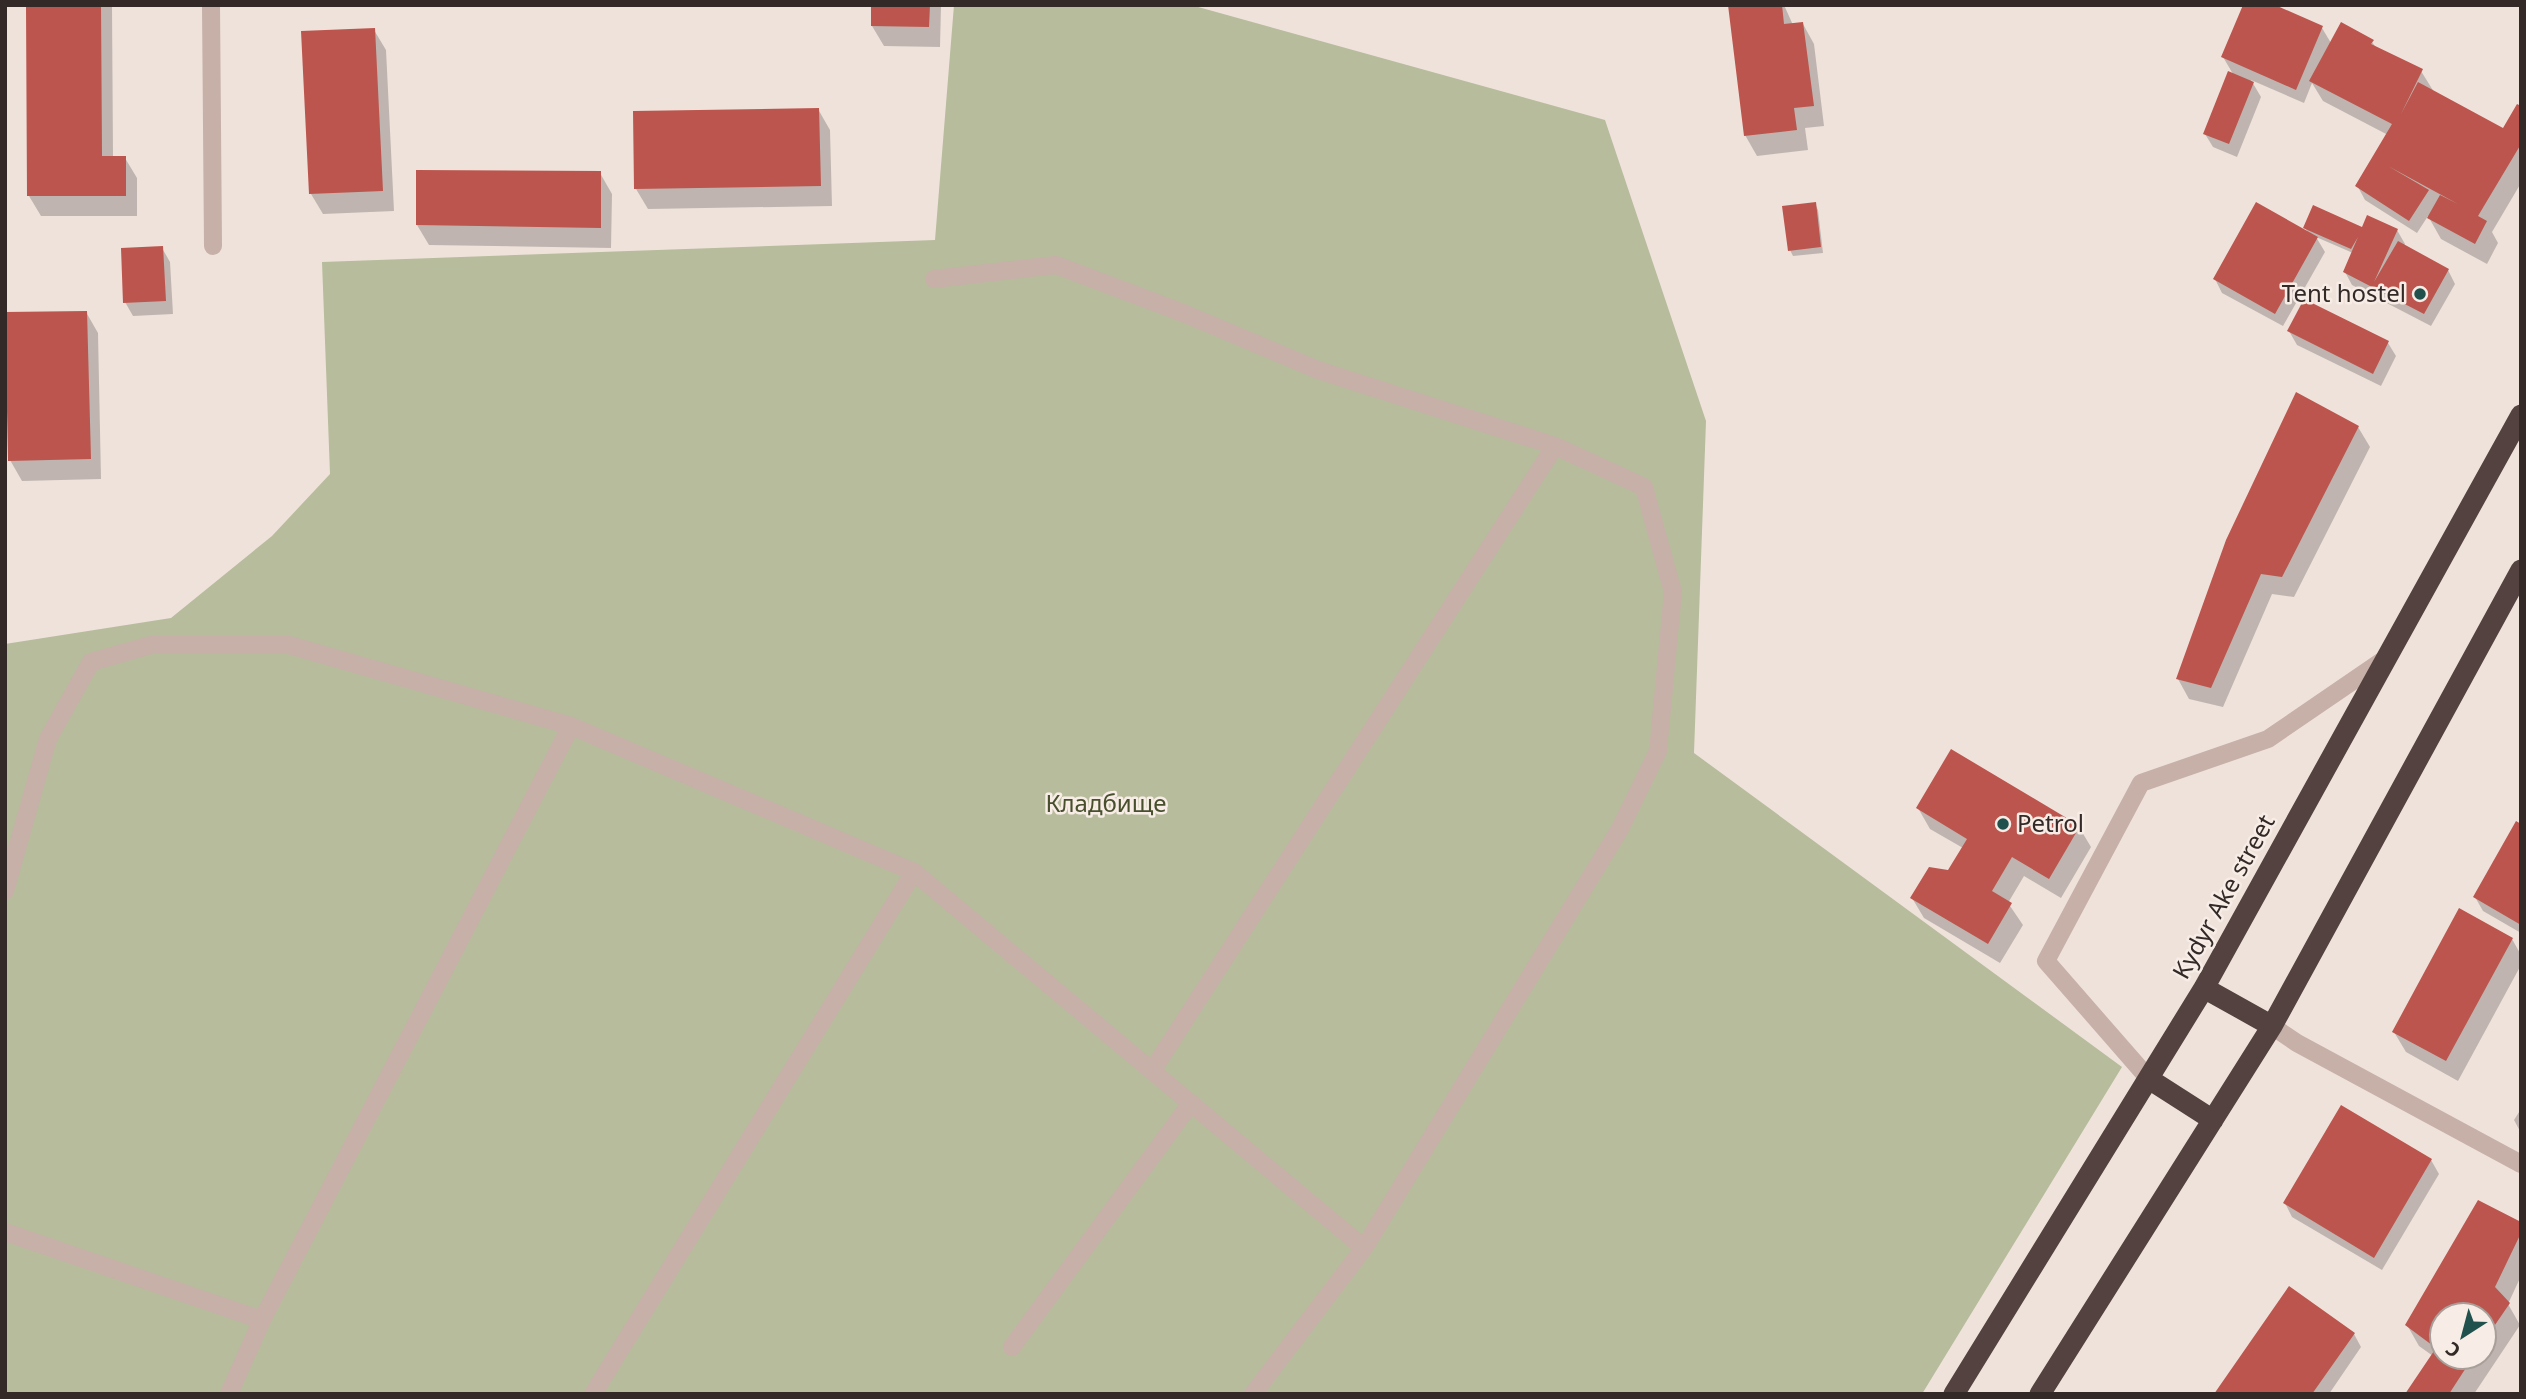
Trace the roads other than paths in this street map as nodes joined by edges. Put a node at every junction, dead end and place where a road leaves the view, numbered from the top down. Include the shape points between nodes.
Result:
1 (211, 5) edge
2 (213, 246) dead end
3 (934, 279) dead end
4 (2521, 415) edge
5 (1555, 446) junction
6 (2512, 455) edge
7 (2521, 570) edge
8 (2388, 657) junction
9 (571, 726) junction
10 (914, 872) junction
11 (5, 891) edge
12 (2204, 988) junction
13 (2272, 1026) junction
14 (1152, 1071) junction
15 (2149, 1079) junction
16 (1191, 1103) junction
17 (2213, 1120) junction
18 (2521, 1164) edge
19 (5, 1232) edge
20 (1364, 1248) junction
21 (262, 1320) junction
22 (1012, 1347) dead end
23 (229, 1394) edge
24 (593, 1394) edge
25 (1253, 1394) edge
26 (1954, 1394) edge
27 (2040, 1394) edge

1 - 2 street
3 - 5 street via 1056,265 1318,370
4 - 6 highway, Kydyr Ake street
5 - 14 street
5 - 20 street via 1644,487 1673,592 1658,751 1620,829
6 - 8 highway, Kydyr Ake street
7 - 13 highway
8 - 12 highway, Kydyr Ake street
8 - 15 street via 2268,739 2141,783 2046,961
9 - 10 street
9 - 11 street via 289,645 151,645 91,662 48,739
9 - 21 street
10 - 14 street
10 - 24 street
12 - 13 highway
12 - 15 highway, Kydyr Ake street
13 - 17 highway
13 - 18 street
14 - 16 street
15 - 17 highway
15 - 26 highway, Kydyr Ake street
16 - 20 street
16 - 22 street
17 - 27 highway
19 - 21 street
20 - 25 street
21 - 23 street

